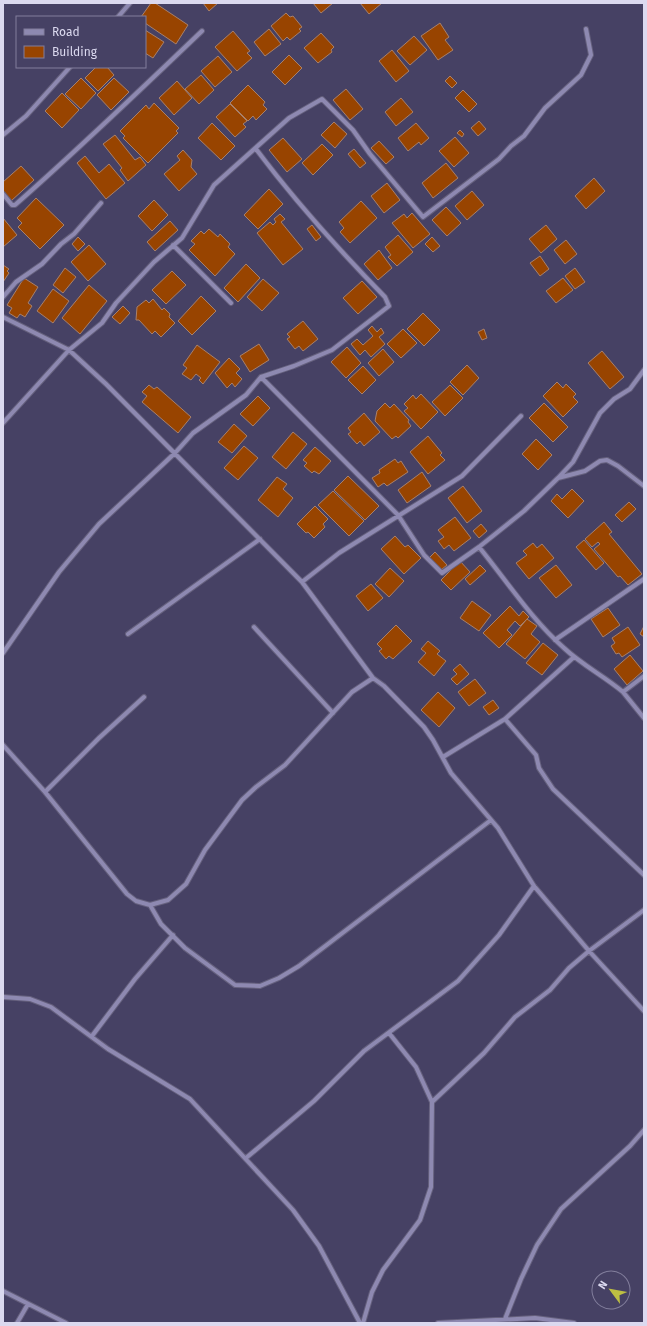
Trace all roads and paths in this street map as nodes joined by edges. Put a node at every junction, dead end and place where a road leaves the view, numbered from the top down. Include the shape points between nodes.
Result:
1 (130, 3) edge
2 (119, 16) edge
3 (586, 28) dead end
4 (202, 31) dead end
5 (69, 68) edge
6 (3, 135) edge
7 (256, 149) junction
8 (3, 194) edge
9 (101, 203) dead end
10 (173, 245) junction
11 (3, 297) edge
12 (231, 303) dead end
13 (3, 317) edge
14 (69, 350) junction
15 (644, 370) edge
16 (261, 376) junction
17 (521, 416) dead end
18 (3, 423) edge
19 (175, 453) junction
20 (558, 478) junction
21 (644, 486) edge
22 (398, 515) junction
23 (260, 539) junction
24 (479, 547) junction
25 (644, 579) edge
26 (302, 582) junction
27 (254, 627) dead end
28 (128, 634) dead end
29 (556, 640) junction
30 (3, 653) edge
31 (574, 657) junction
32 (644, 676) edge
33 (373, 678) junction
34 (623, 692) junction
35 (144, 697) dead end
36 (333, 713) junction
37 (644, 718) edge
38 (505, 719) junction
39 (3, 745) edge
40 (443, 757) junction
41 (45, 792) junction
42 (491, 820) junction
43 (644, 875) edge
44 (534, 886) junction
45 (150, 905) junction
46 (644, 910) edge
47 (173, 935) junction
48 (589, 951) junction
49 (3, 997) edge
50 (644, 1011) edge
51 (389, 1032) junction
52 (92, 1036) junction
53 (432, 1102) junction
54 (644, 1130) edge
55 (246, 1158) junction
56 (3, 1291) edge
57 (28, 1304) junction
58 (505, 1319) junction
59 (17, 1323) edge
60 (66, 1323) edge
61 (360, 1323) edge
62 (363, 1323) edge
63 (438, 1323) edge
64 (574, 1323) edge

1 - 2 street
3 - 7 street via 591,55 581,75 545,108 524,136 499,159 423,217 353,130 322,99 289,118
4 - 8 street via 73,154 15,205 12,205
5 - 6 street via 30,113
7 - 10 street via 214,185 182,238
7 - 16 street via 280,181 384,297 389,306 332,350
9 - 11 street via 74,234 42,264 16,282
10 - 12 street
10 - 14 street via 116,303 102,323
13 - 14 street
14 - 18 street
14 - 19 street
15 - 20 street via 630,390 614,399 600,414 573,462
16 - 19 street via 246,395 193,433
16 - 22 street
17 - 22 street via 462,476
19 - 23 street
19 - 30 street via 99,524 59,572
20 - 21 street via 585,471 600,460 607,460
20 - 24 street via 524,511
22 - 24 street via 424,555 442,573
22 - 26 street via 338,553
23 - 26 street
23 - 28 street
24 - 29 street
25 - 29 street
26 - 33 street
27 - 36 street
29 - 31 street
31 - 34 street
31 - 38 street
32 - 34 street
33 - 36 street via 352,692
33 - 40 street via 424,726
34 - 37 street
35 - 41 street
36 - 45 street via 285,766 242,800 205,850 186,884 168,900
38 - 40 street
38 - 43 street via 536,755 539,768 553,789
39 - 41 street
40 - 42 street via 451,773
41 - 45 street via 127,894 136,901
42 - 44 street
42 - 47 street via 299,966 260,986 235,985 184,948
44 - 48 street
44 - 51 street via 499,935 458,982
45 - 47 street via 161,924
46 - 48 street
47 - 52 street via 135,979
48 - 50 street
48 - 53 street via 550,990 515,1017 484,1053
49 - 52 street via 30,999 51,1007
51 - 53 street via 416,1067
51 - 55 street via 364,1050 314,1101
52 - 55 street via 108,1049 190,1099
53 - 62 street via 431,1187 420,1220 383,1270 372,1292
54 - 58 street via 561,1209 537,1245
55 - 61 street via 293,1210 320,1246
56 - 57 street
57 - 59 street
57 - 60 street
58 - 63 street
58 - 64 street via 535,1318

